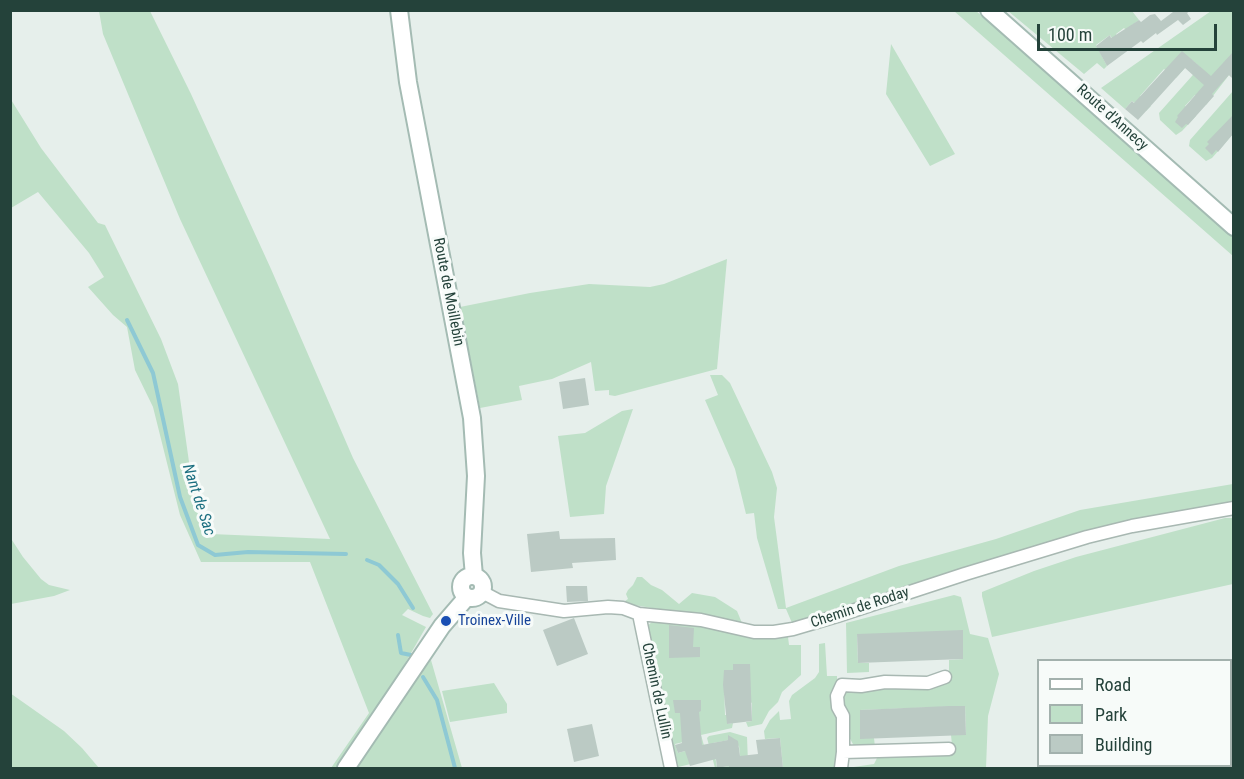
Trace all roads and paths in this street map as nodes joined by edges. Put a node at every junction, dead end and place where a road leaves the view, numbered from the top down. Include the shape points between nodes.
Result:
1 (399, 10) edge
2 (989, 10) edge
3 (1233, 227) edge
4 (1233, 508) edge
5 (475, 594) junction
6 (639, 614) junction
7 (945, 677) dead end
8 (949, 749) dead end
9 (843, 752) junction
10 (346, 768) edge
11 (671, 768) edge
12 (841, 768) edge

1 - 5 street, Route de Moillebin via 408,82 472,418 476,476 472,554 474,576 482,582
2 - 3 street, Route d'Annecy
4 - 6 street, Chemin de Roday via 1088,537 793,629 754,632 701,620
5 - 6 street, Chemin de Roday via 564,611 623,608
5 - 10 street via 442,626
6 - 11 street, Chemin de Lullin
7 - 9 street via 928,682 842,685 837,696 843,716
8 - 9 street
9 - 12 street

